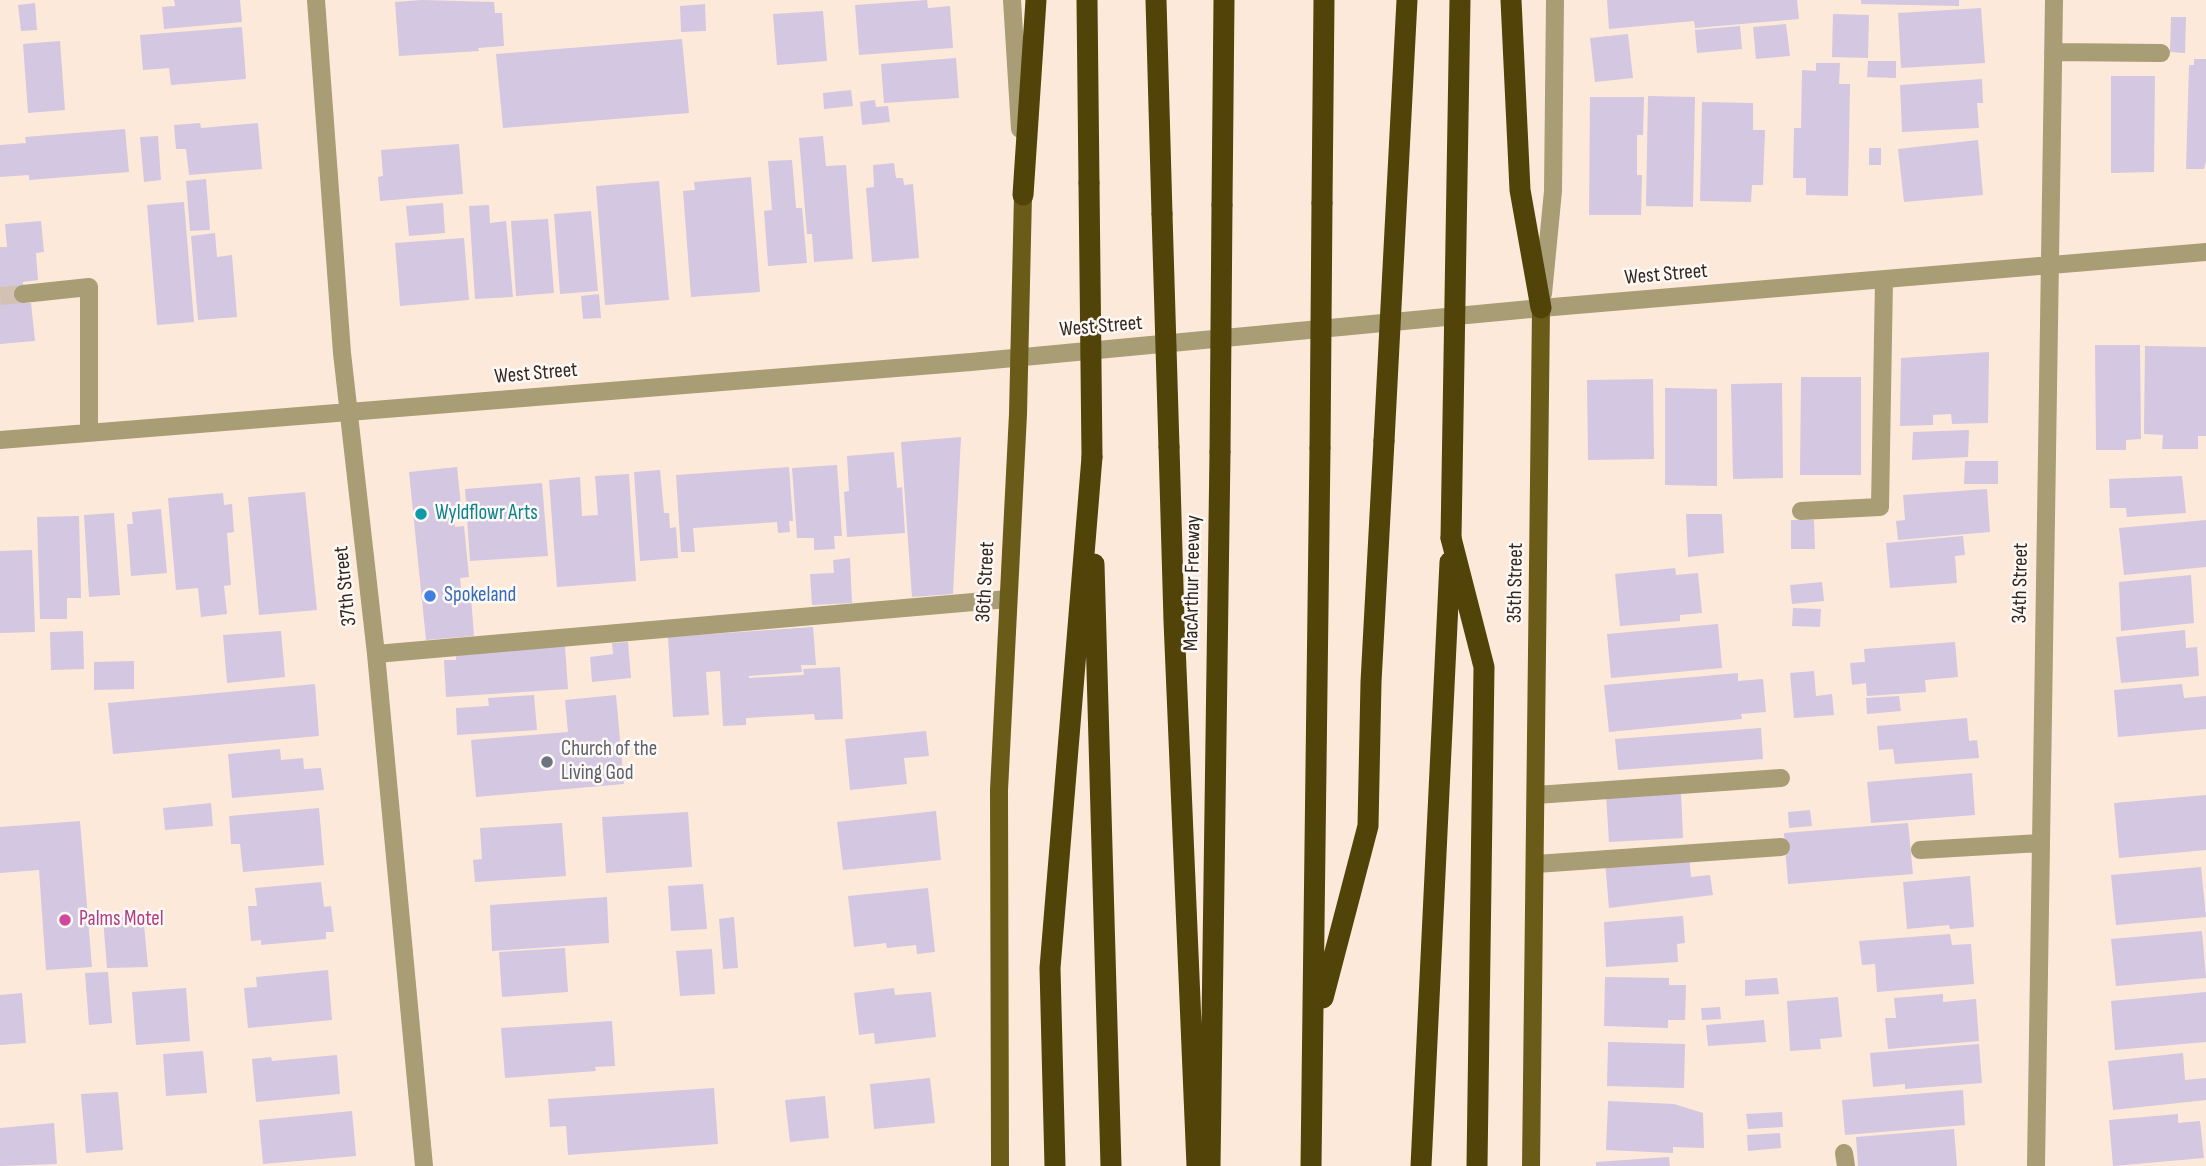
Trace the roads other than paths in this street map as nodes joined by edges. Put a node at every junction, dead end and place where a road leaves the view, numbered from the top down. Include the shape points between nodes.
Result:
1 (316, 0) edge
2 (1012, 0) edge
3 (1036, 0) edge
4 (1087, 0) edge
5 (1156, 0) edge
6 (1224, 0) edge
7 (1324, 0) edge
8 (1407, 0) edge
9 (1460, 0) edge
10 (1511, 0) edge
11 (1555, 0) edge
12 (2054, 0) edge
13 (2053, 52) junction
14 (2161, 53) dead end
15 (1023, 195) junction
16 (2206, 252) edge
17 (2049, 266) junction
18 (1884, 280) junction
19 (23, 294) tunnel mouth
20 (1541, 308) junction
21 (1020, 357) junction
22 (348, 412) junction
23 (89, 432) junction
24 (0, 440) edge
25 (1092, 457) junction
26 (1801, 511) dead end
27 (1451, 538) junction
28 (1008, 599) junction
29 (376, 654) junction
30 (1781, 778) dead end
31 (1536, 795) junction
32 (2040, 843) junction
33 (1781, 848) dead end
34 (1920, 850) dead end
35 (1536, 864) junction
36 (1314, 1031) junction
37 (424, 1166) edge
38 (1000, 1166) edge
39 (1055, 1166) edge
40 (1111, 1166) edge
41 (1197, 1166) edge
42 (1210, 1166) edge
43 (1311, 1166) edge
44 (1420, 1166) edge
45 (1477, 1166) edge
46 (1531, 1166) edge
47 (2036, 1166) edge

1 - 22 street, 37th Street
2 - 15 street, 36th Street
3 - 15 highway
4 - 25 highway, bridge
5 - 41 highway, bridge via 1174,635
6 - 42 highway, MacArthur Freeway, bridge
7 - 36 highway, bridge
8 - 36 highway, bridge via 1371,682 1368,826
9 - 27 highway, bridge
10 - 20 highway via 1520,190
11 - 20 street, 35th Street via 1553,191
12 - 13 street, 34th Street
13 - 14 street
13 - 17 street, 34th Street
15 - 21 main road, 36th Street
16 - 17 street, West Street
17 - 18 street, West Street
17 - 32 street, 34th Street
18 - 20 street, West Street
18 - 26 street via 1880,507
19 - 23 street via 89,287
20 - 21 street, West Street
20 - 31 main road, 35th Street
21 - 22 street, West Street
21 - 28 main road, 36th Street
22 - 23 street, West Street
22 - 29 street, 37th Street
23 - 24 street, West Street
25 - 39 highway via 1050,968
25 - 40 highway
27 - 44 highway
27 - 45 highway via 1484,667
28 - 29 street
28 - 38 main road, 36th Street via 999,790
29 - 37 street, 37th Street
30 - 31 street
31 - 35 main road, 35th Street
32 - 34 street
32 - 47 street, 34th Street
33 - 35 street
35 - 46 main road, 35th Street
36 - 43 highway

